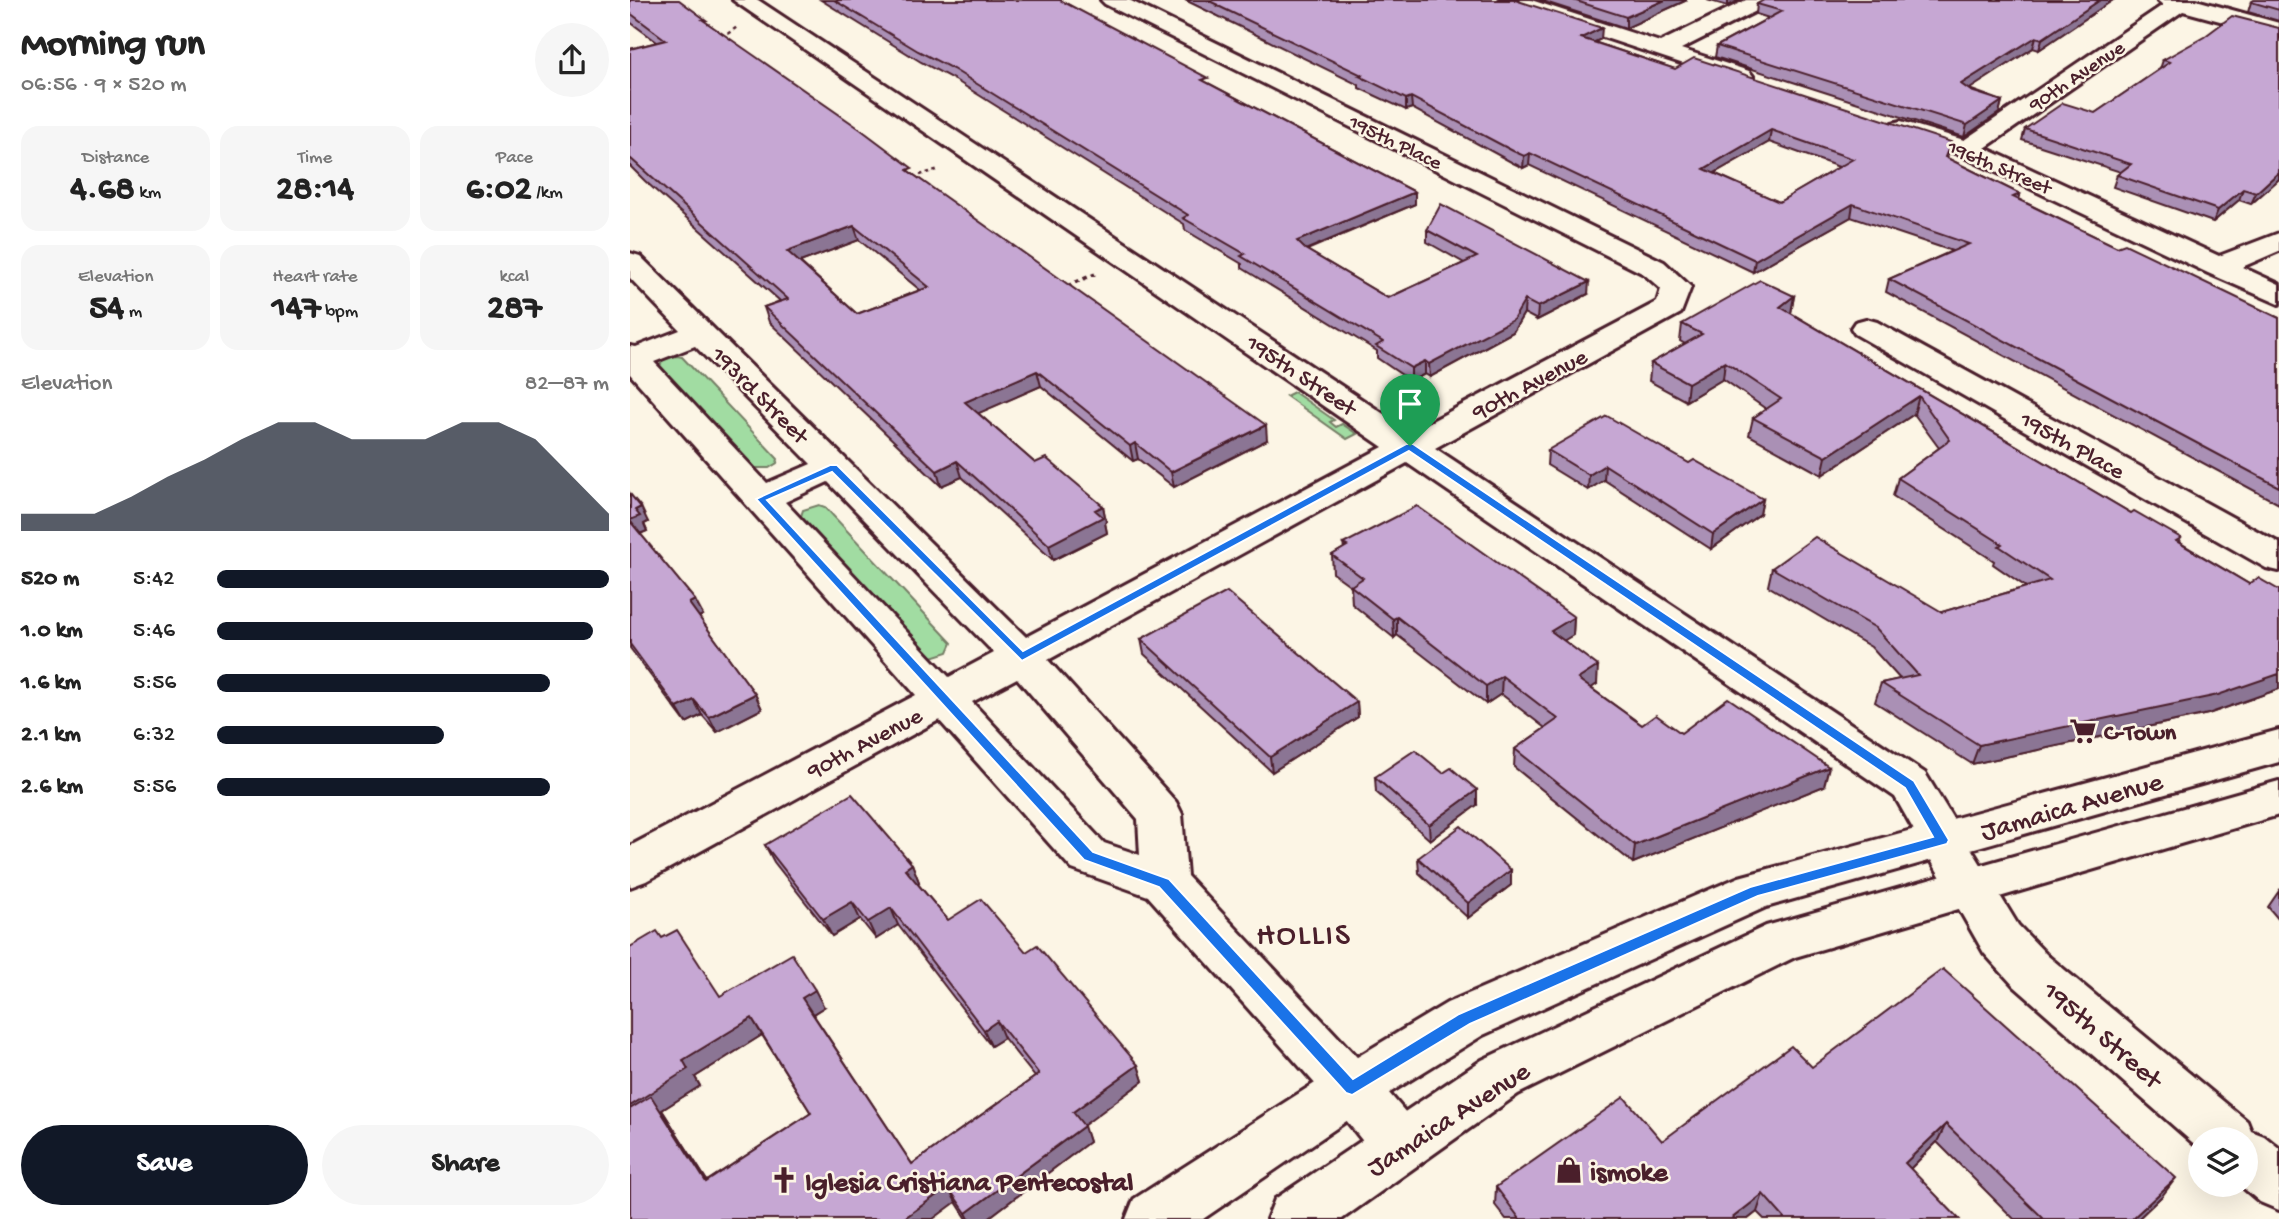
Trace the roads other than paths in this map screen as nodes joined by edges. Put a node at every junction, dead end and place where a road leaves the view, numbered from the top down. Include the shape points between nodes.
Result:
1 (1112, 0) edge
2 (1510, 0) edge
3 (1763, 0) edge
4 (2178, 1) edge
5 (742, 13) edge
6 (2279, 30) edge
7 (1661, 50) junction
8 (1768, 85) edge
9 (1874, 119) edge
10 (1967, 149) junction
11 (2279, 241) edge
12 (630, 262) edge
13 (2218, 267) junction
14 (1676, 287) joint
15 (2279, 295) edge
16 (1866, 328) dead end
17 (700, 333) junction
18 (632, 357) edge
19 (1410, 446) junction
20 (834, 467) junction
21 (761, 499) junction
22 (2279, 559) edge
23 (1022, 657) junction
24 (943, 700) junction
25 (2279, 746) edge
26 (2279, 798) edge
27 (1942, 840) junction
28 (630, 868) edge
29 (1164, 883) junction
30 (1979, 903) junction
31 (1352, 1088) junction
32 (2214, 1127) edge
33 (1400, 1146) junction
34 (2258, 1165) edge
35 (2279, 1183) edge
36 (1154, 1219) edge
37 (1295, 1219) edge

1 - 14 street, 195th Place via 1654,268
2 - 7 street
3 - 7 street
4 - 6 street
4 - 10 street, 90th Avenue
5 - 19 street, 195th Street
7 - 8 street
9 - 10 street, 196th Street
10 - 13 street, 196th Street
11 - 13 street
12 - 17 street, 193rd Street
13 - 15 street, 196th Street
14 - 19 street, 90th Avenue via 1670,307
16 - 22 street, 195th Place
17 - 18 street
17 - 20 street, 193rd Street
18 - 21 street
19 - 23 street, 90th Avenue
19 - 27 street, 195th Street via 1910,785
20 - 21 street
20 - 23 street, 193rd Street
21 - 24 street
23 - 24 street, 90th Avenue
23 - 29 street, 193rd Street via 1160,814
24 - 28 street, 90th Avenue
24 - 29 street via 1088,856
25 - 27 street, Jamaica Avenue
26 - 30 street, Jamaica Avenue
27 - 30 street, 195th Street
27 - 31 street, Jamaica Avenue via 1755,891 1465,1019
29 - 31 street
30 - 32 street, 195th Street via 2001,939 2031,971
30 - 33 street, Jamaica Avenue via 1783,940 1500,1077
31 - 33 street
31 - 36 street, Jamaica Avenue
33 - 37 street, Jamaica Avenue
34 - 35 street

